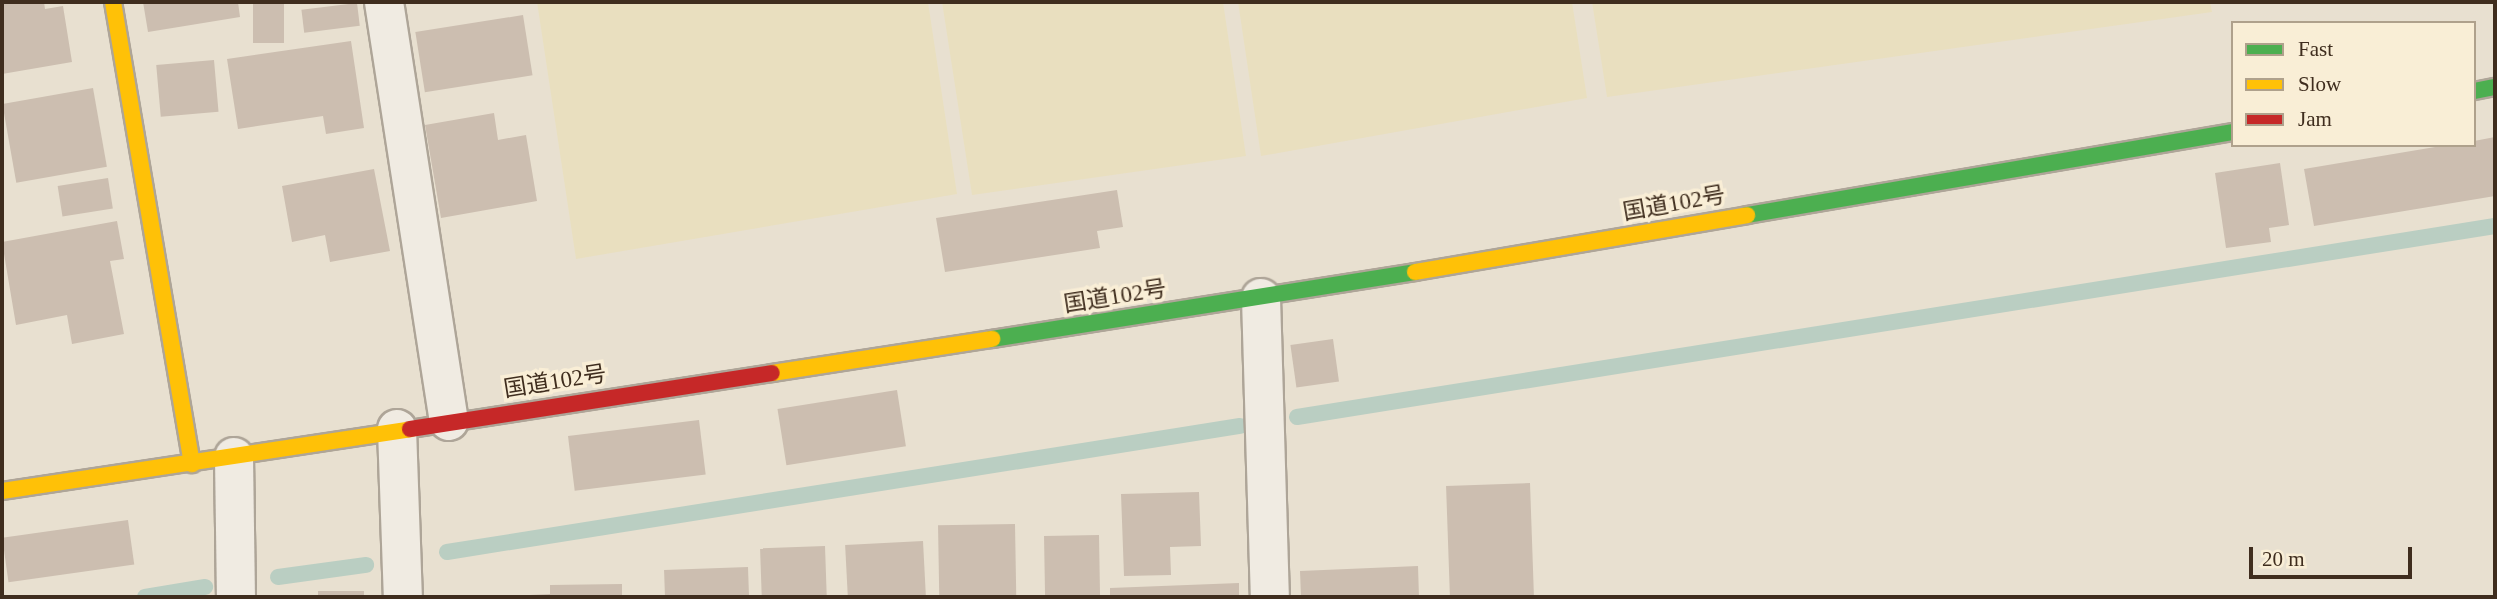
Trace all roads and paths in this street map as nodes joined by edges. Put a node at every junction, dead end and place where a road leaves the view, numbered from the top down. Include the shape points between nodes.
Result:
1 (113, 2) edge
2 (384, 2) edge
3 (2495, 88) edge
4 (2476, 91) edge
5 (2231, 132) edge
6 (1261, 298) junction
7 (449, 421) junction
8 (397, 429) junction
9 (234, 457) junction
10 (192, 464) junction
11 (2, 491) edge
12 (236, 597) edge
13 (403, 597) edge
14 (1270, 597) edge

1 - 10 main road
2 - 7 street
3 - 4 main road
5 - 6 main road, 国道102号
6 - 7 main road, 国道102号
6 - 14 street
7 - 8 main road, 国道102号
8 - 9 main road, 国道102号
8 - 13 street
9 - 10 main road, 国道102号
9 - 12 street
10 - 11 main road, 国道102号

